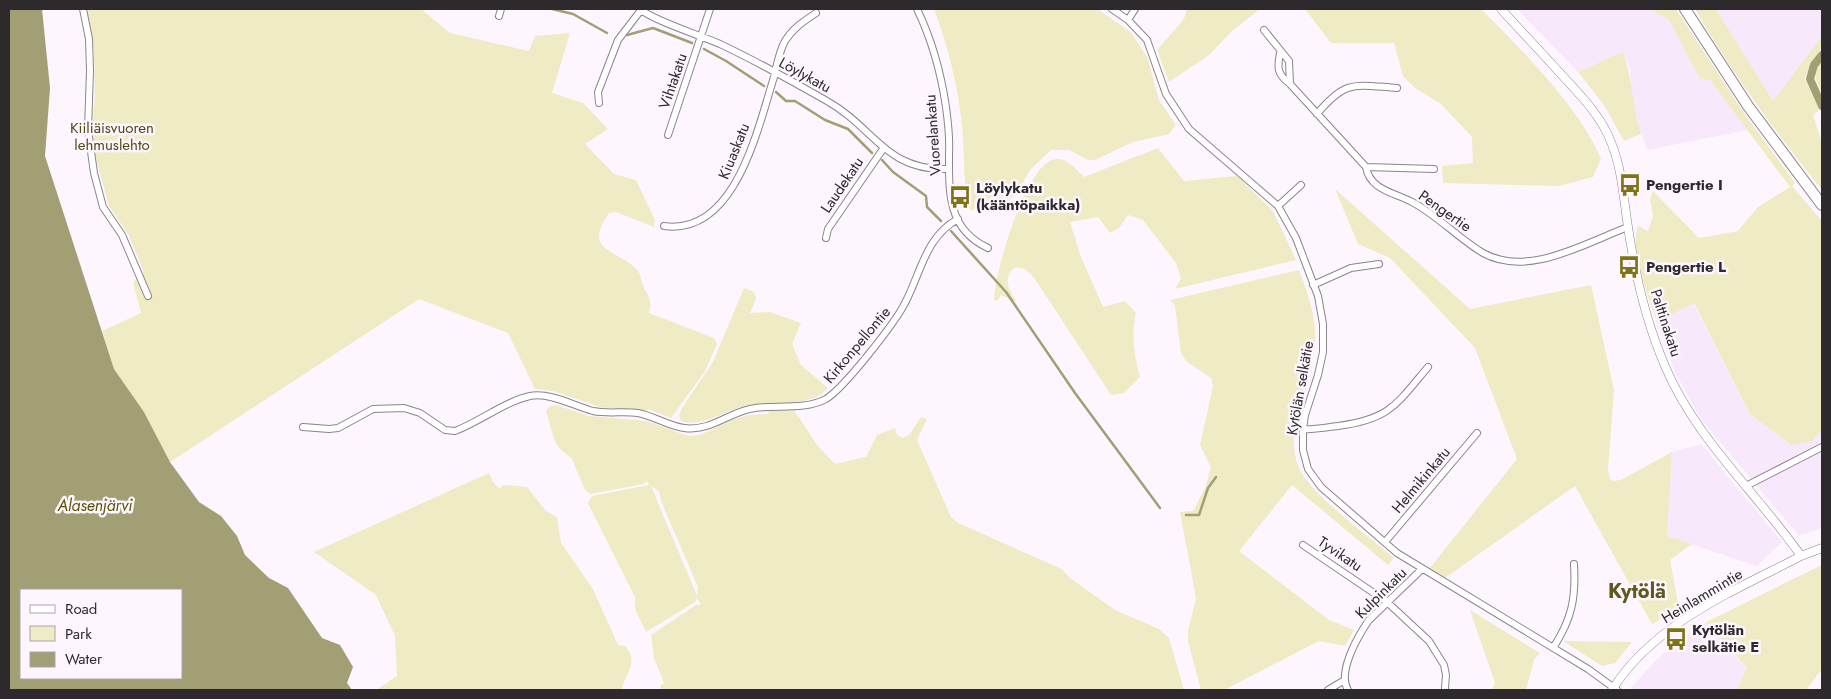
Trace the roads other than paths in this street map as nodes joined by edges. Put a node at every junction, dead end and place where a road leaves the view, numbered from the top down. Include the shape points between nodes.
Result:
1 (83, 9) edge
2 (501, 9) edge
3 (710, 9) edge
4 (917, 9) edge
5 (1112, 9) edge
6 (1135, 9) edge
7 (1501, 9) edge
8 (1685, 9) edge
9 (641, 10) edge
10 (816, 13) dead end
11 (499, 16) dead end
12 (1128, 20) junction
13 (1264, 30) dead end
14 (701, 36) junction
15 (1280, 53) junction
16 (775, 72) junction
17 (1290, 84) junction
18 (1397, 88) dead end
19 (599, 103) dead end
20 (1317, 114) junction
21 (668, 135) dead end
22 (883, 149) junction
23 (1366, 167) junction
24 (948, 169) junction
25 (1434, 169) dead end
26 (1301, 185) dead end
27 (1822, 205) edge
28 (1278, 206) junction
29 (958, 219) junction
30 (664, 226) dead end
31 (1628, 227) junction
32 (826, 238) dead end
33 (988, 248) dead end
34 (1380, 264) dead end
35 (1314, 284) junction
36 (148, 296) dead end
37 (1428, 367) dead end
38 (303, 427) dead end
39 (1303, 429) junction
40 (1477, 433) dead end
41 (1822, 447) edge
42 (1746, 486) junction
43 (1385, 542) junction
44 (1303, 545) dead end
45 (1822, 548) edge
46 (1801, 556) junction
47 (1574, 564) dead end
48 (1422, 569) junction
49 (1387, 602) junction
50 (1553, 648) junction
51 (1343, 682) junction
52 (1445, 688) dead end
53 (1614, 689) edge
54 (1328, 690) edge
55 (1348, 690) edge

1 - 36 street via 89,39 88,130 94,173 103,207 122,235
2 - 11 street
3 - 14 street, Vihtakatu
4 - 24 street, Vuorelankatu via 942,83 948,132
5 - 12 street, Kytölän selkätie
6 - 12 street
7 - 31 street, Palttinakatu via 1588,104 1608,133 1619,162
8 - 27 highway via 1748,106
9 - 14 street, Löylykatu
9 - 19 street via 618,40 598,92
10 - 16 street, Kiuaskatu via 798,24 786,39
12 - 28 street, Kytölän selkätie via 1147,40 1166,94 1189,129
13 - 15 street
14 - 16 street, Löylykatu
14 - 21 street, Vihtakatu
15 - 17 street via 1290,66
15 - 17 street, Pengertie via 1277,69
16 - 22 street, Löylykatu via 842,111
16 - 30 street, Kiuaskatu via 742,172 733,188 705,217 681,226
17 - 20 street, Pengertie
18 - 20 street via 1360,85 1344,88 1333,95
20 - 23 street, Pengertie
22 - 24 street, Löylykatu via 911,165
22 - 32 street, Laudekatu via 828,229
23 - 25 street
23 - 31 street, Pengertie via 1371,182 1381,189 1413,202 1484,253 1506,262 1555,256
24 - 29 street, Vuorelankatu via 949,190
26 - 28 street
28 - 35 street, Kytölän selkätie via 1296,238
29 - 33 street, Vuorelankatu via 969,237
29 - 38 street, Kirkonpellontie via 933,240 905,304 892,324 837,391 815,403 742,410 705,428 694,429 637,413 593,411 551,398 531,396 455,431 446,430 420,413 404,408 373,410 330,430
31 - 42 street, Palttinakatu via 1651,331 1666,367 1682,400
34 - 35 street via 1351,268
35 - 39 street, Kytölän selkätie via 1323,324 1322,352
37 - 39 street via 1392,408 1377,418
39 - 43 street, Kytölän selkätie via 1303,450 1308,469 1321,487
40 - 43 street, Helmikinkatu
41 - 42 street
42 - 46 street, Palttinakatu
43 - 48 street, Kytölän selkätie
44 - 49 street, Tyvikatu
45 - 46 street, Heinlammintie
46 - 53 street, Heinlammintie via 1681,621 1656,640
47 - 50 street via 1572,610
48 - 49 street, Kulpinkatu
48 - 50 street, Kytölän selkätie
49 - 51 street, Kulpinkatu via 1368,620 1357,638
49 - 52 street, Tyvikatu via 1438,653 1446,675
50 - 53 street, Kytölän selkätie
51 - 54 street
51 - 55 street

